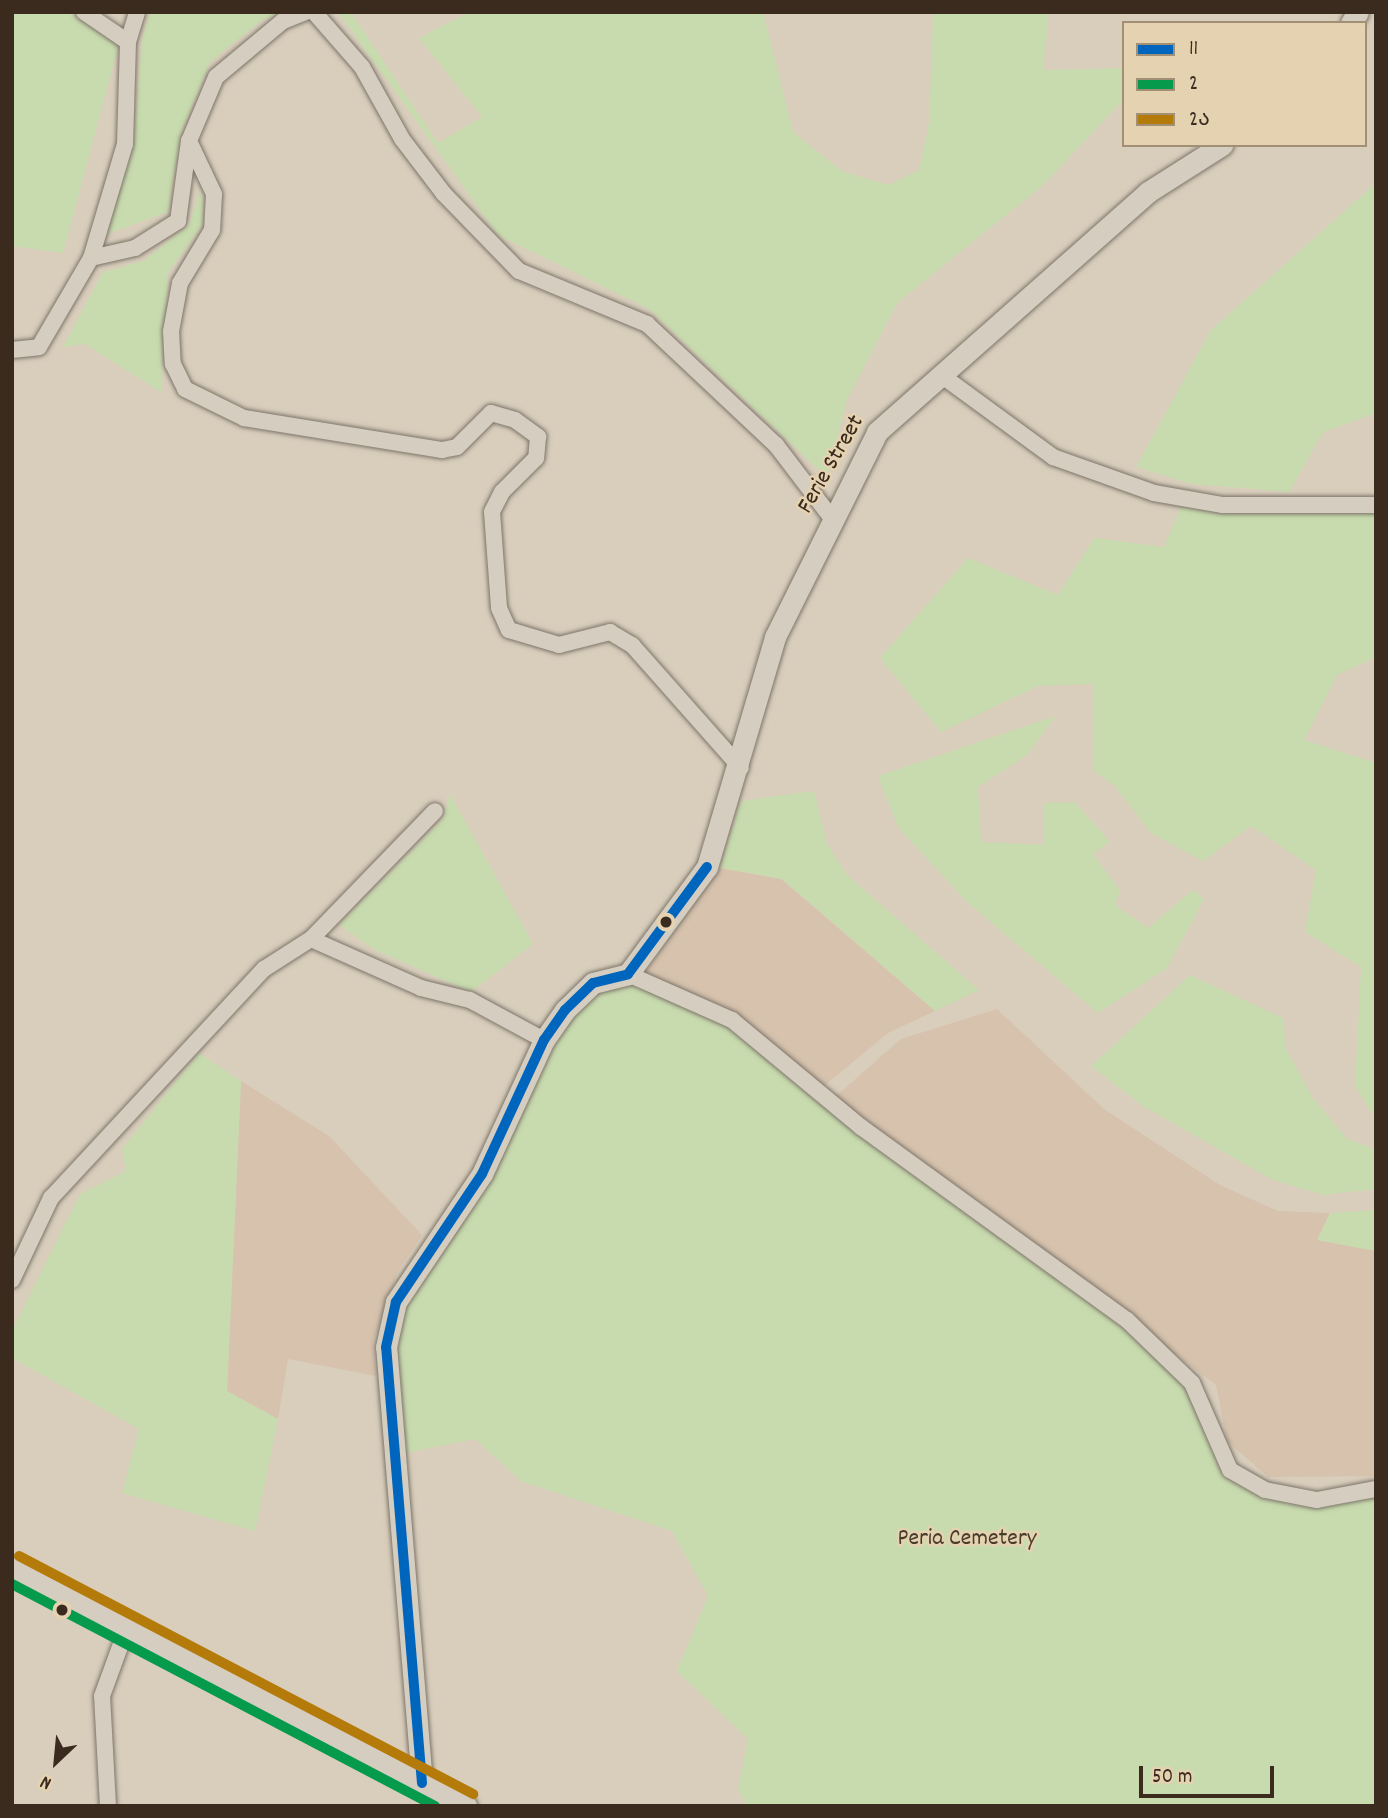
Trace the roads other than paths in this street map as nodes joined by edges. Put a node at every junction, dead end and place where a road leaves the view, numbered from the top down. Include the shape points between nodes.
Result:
1 (84, 12) edge
2 (137, 12) edge
3 (305, 12) edge
4 (314, 12) edge
5 (128, 42) junction
6 (189, 141) junction
7 (1219, 147) edge
8 (91, 258) junction
9 (12, 350) edge
10 (941, 376) junction
11 (1376, 505) edge
12 (830, 516) junction
13 (741, 768) junction
14 (435, 811) dead end
15 (311, 939) junction
16 (628, 974) junction
17 (544, 1040) junction
18 (12, 1280) edge
19 (1376, 1489) edge
20 (12, 1568) edge
21 (125, 1633) junction
22 (422, 1783) junction
23 (108, 1806) edge
24 (466, 1806) edge

1 - 5 street
2 - 5 street
3 - 6 street via 283,21 216,78
4 - 12 street via 362,66 402,139 444,194 519,271 647,324 776,445
5 - 8 street via 125,144
6 - 8 street via 178,221 135,248
6 - 13 street via 214,194 212,230 180,284 171,331 173,364 185,389 244,418 442,450 457,447 491,413 515,420 538,437 536,458 502,492 492,512 502,584 499,608 509,631 559,645 610,632 621,638 681,696
7 - 10 street, Ferie Street via 1147,192
8 - 9 street via 39,347
10 - 11 street via 1053,457 1154,493 1223,505
10 - 12 street, Ferie Street via 919,388 877,432
12 - 13 street, Ferie Street via 775,638
13 - 16 street, Ferie Street via 707,867
14 - 15 street
15 - 17 street via 421,988 470,1000
15 - 18 street via 264,969 51,1198
16 - 17 street via 593,983
16 - 19 street via 732,1020 861,1127 1127,1320 1192,1383 1230,1470 1265,1490 1317,1500
17 - 22 street via 482,1174 396,1302 386,1347
20 - 21 street
21 - 22 street
21 - 23 street via 102,1696
22 - 24 street

